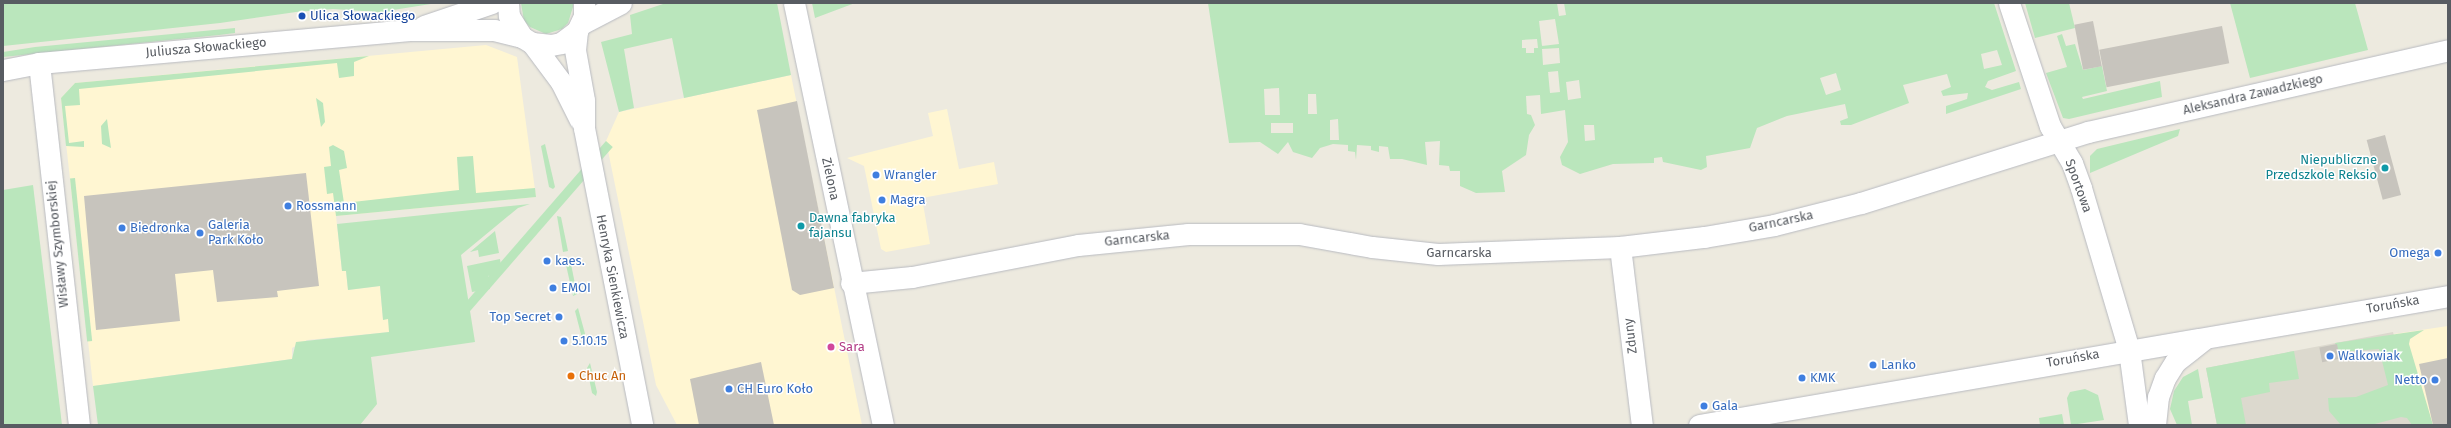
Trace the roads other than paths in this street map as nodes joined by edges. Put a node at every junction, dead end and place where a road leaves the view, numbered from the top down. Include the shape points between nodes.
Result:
1 (492, 3) edge
2 (508, 3) edge
3 (584, 3) edge
4 (621, 3) edge
5 (794, 3) edge
6 (2009, 3) edge
7 (579, 28) junction
8 (410, 30) junction
9 (527, 40) junction
10 (2448, 50) edge
11 (39, 63) junction
12 (3, 70) edge
13 (584, 128) junction
14 (2059, 142) junction
15 (1620, 247) junction
16 (851, 282) junction
17 (2448, 296) edge
18 (2207, 337) junction
19 (2129, 350) junction
20 (1728, 423) edge
21 (79, 425) edge
22 (642, 425) edge
23 (883, 425) edge
24 (1642, 425) edge
25 (1699, 425) edge
26 (2139, 425) edge
27 (2156, 425) edge

1 - 8 street, Juliusza Słowackiego
2 - 9 street, Henryka Sienkiewicza via 509,16
3 - 7 street, Henryka Sienkiewicza
4 - 7 street, Juliusza Słowackiego
5 - 16 street, Zielona
6 - 14 street, Sportowa via 2050,126
7 - 9 street, Juliusza Słowackiego via 561,43 546,45
7 - 13 street, Henryka Sienkiewicza via 575,50 584,100
8 - 9 street, Juliusza Słowackiego via 494,30
8 - 11 street, Juliusza Słowackiego
9 - 13 street, Henryka Sienkiewicza via 561,82
10 - 14 street, Aleksandra Zawadzkiego
11 - 12 street, Juliusza Słowackiego
11 - 21 street, Wisławy Szymborskiej
13 - 22 street, Henryka Sienkiewicza
14 - 15 street, Garncarska via 1861,203 1774,225
14 - 19 street, Sportowa via 2072,163 2081,188
15 - 16 street, Garncarska via 1438,254 1372,247 1299,234 1188,234 1078,245 912,277
15 - 24 street, Zduny
16 - 23 street, Zielona
17 - 18 street, Toruńska
18 - 19 street, Toruńska
18 - 27 street via 2175,362 2165,378 2158,397
19 - 20 street, Toruńska
19 - 26 street, Sportowa
20 - 25 street, Toruńska

